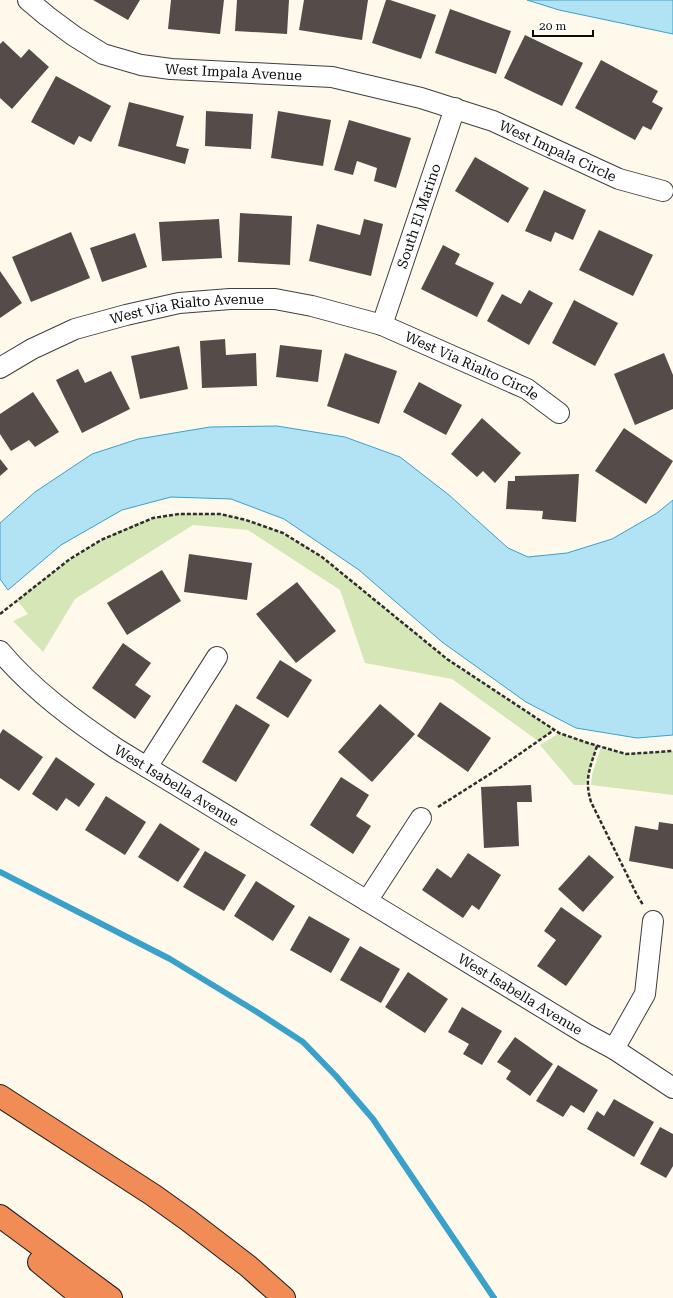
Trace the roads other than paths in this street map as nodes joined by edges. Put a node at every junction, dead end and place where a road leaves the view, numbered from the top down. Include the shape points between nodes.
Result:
1 (28, 0) edge
2 (455, 108) junction
3 (663, 191) dead end
4 (382, 325) junction
5 (0, 368) edge
6 (559, 413) dead end
7 (0, 651) edge
8 (217, 657) dead end
9 (147, 767) junction
10 (421, 818) road end
11 (367, 901) junction
12 (653, 921) road end
13 (614, 1049) junction
14 (673, 1088) edge
15 (0, 1096) edge
16 (0, 1216) edge
17 (0, 1230) edge
18 (83, 1298) edge
19 (111, 1298) edge
20 (284, 1298) edge

1 - 2 street, West Impala Avenue via 46,16 103,54 141,65 171,69 332,77
2 - 3 street, West Impala Circle via 493,121 619,179
2 - 4 street, South El Marino
4 - 5 street, West Via Rialto Avenue via 275,299 179,303 75,330
4 - 6 street, West Via Rialto Circle via 527,389
7 - 9 street, West Isabella Avenue via 44,696 80,725
8 - 9 street
9 - 11 street, West Isabella Avenue
10 - 11 street
11 - 13 street, West Isabella Avenue
12 - 13 street via 645,994
13 - 14 street, West Isabella Avenue
15 - 20 highway via 153,1195 248,1266
16 - 19 highway
17 - 18 highway

